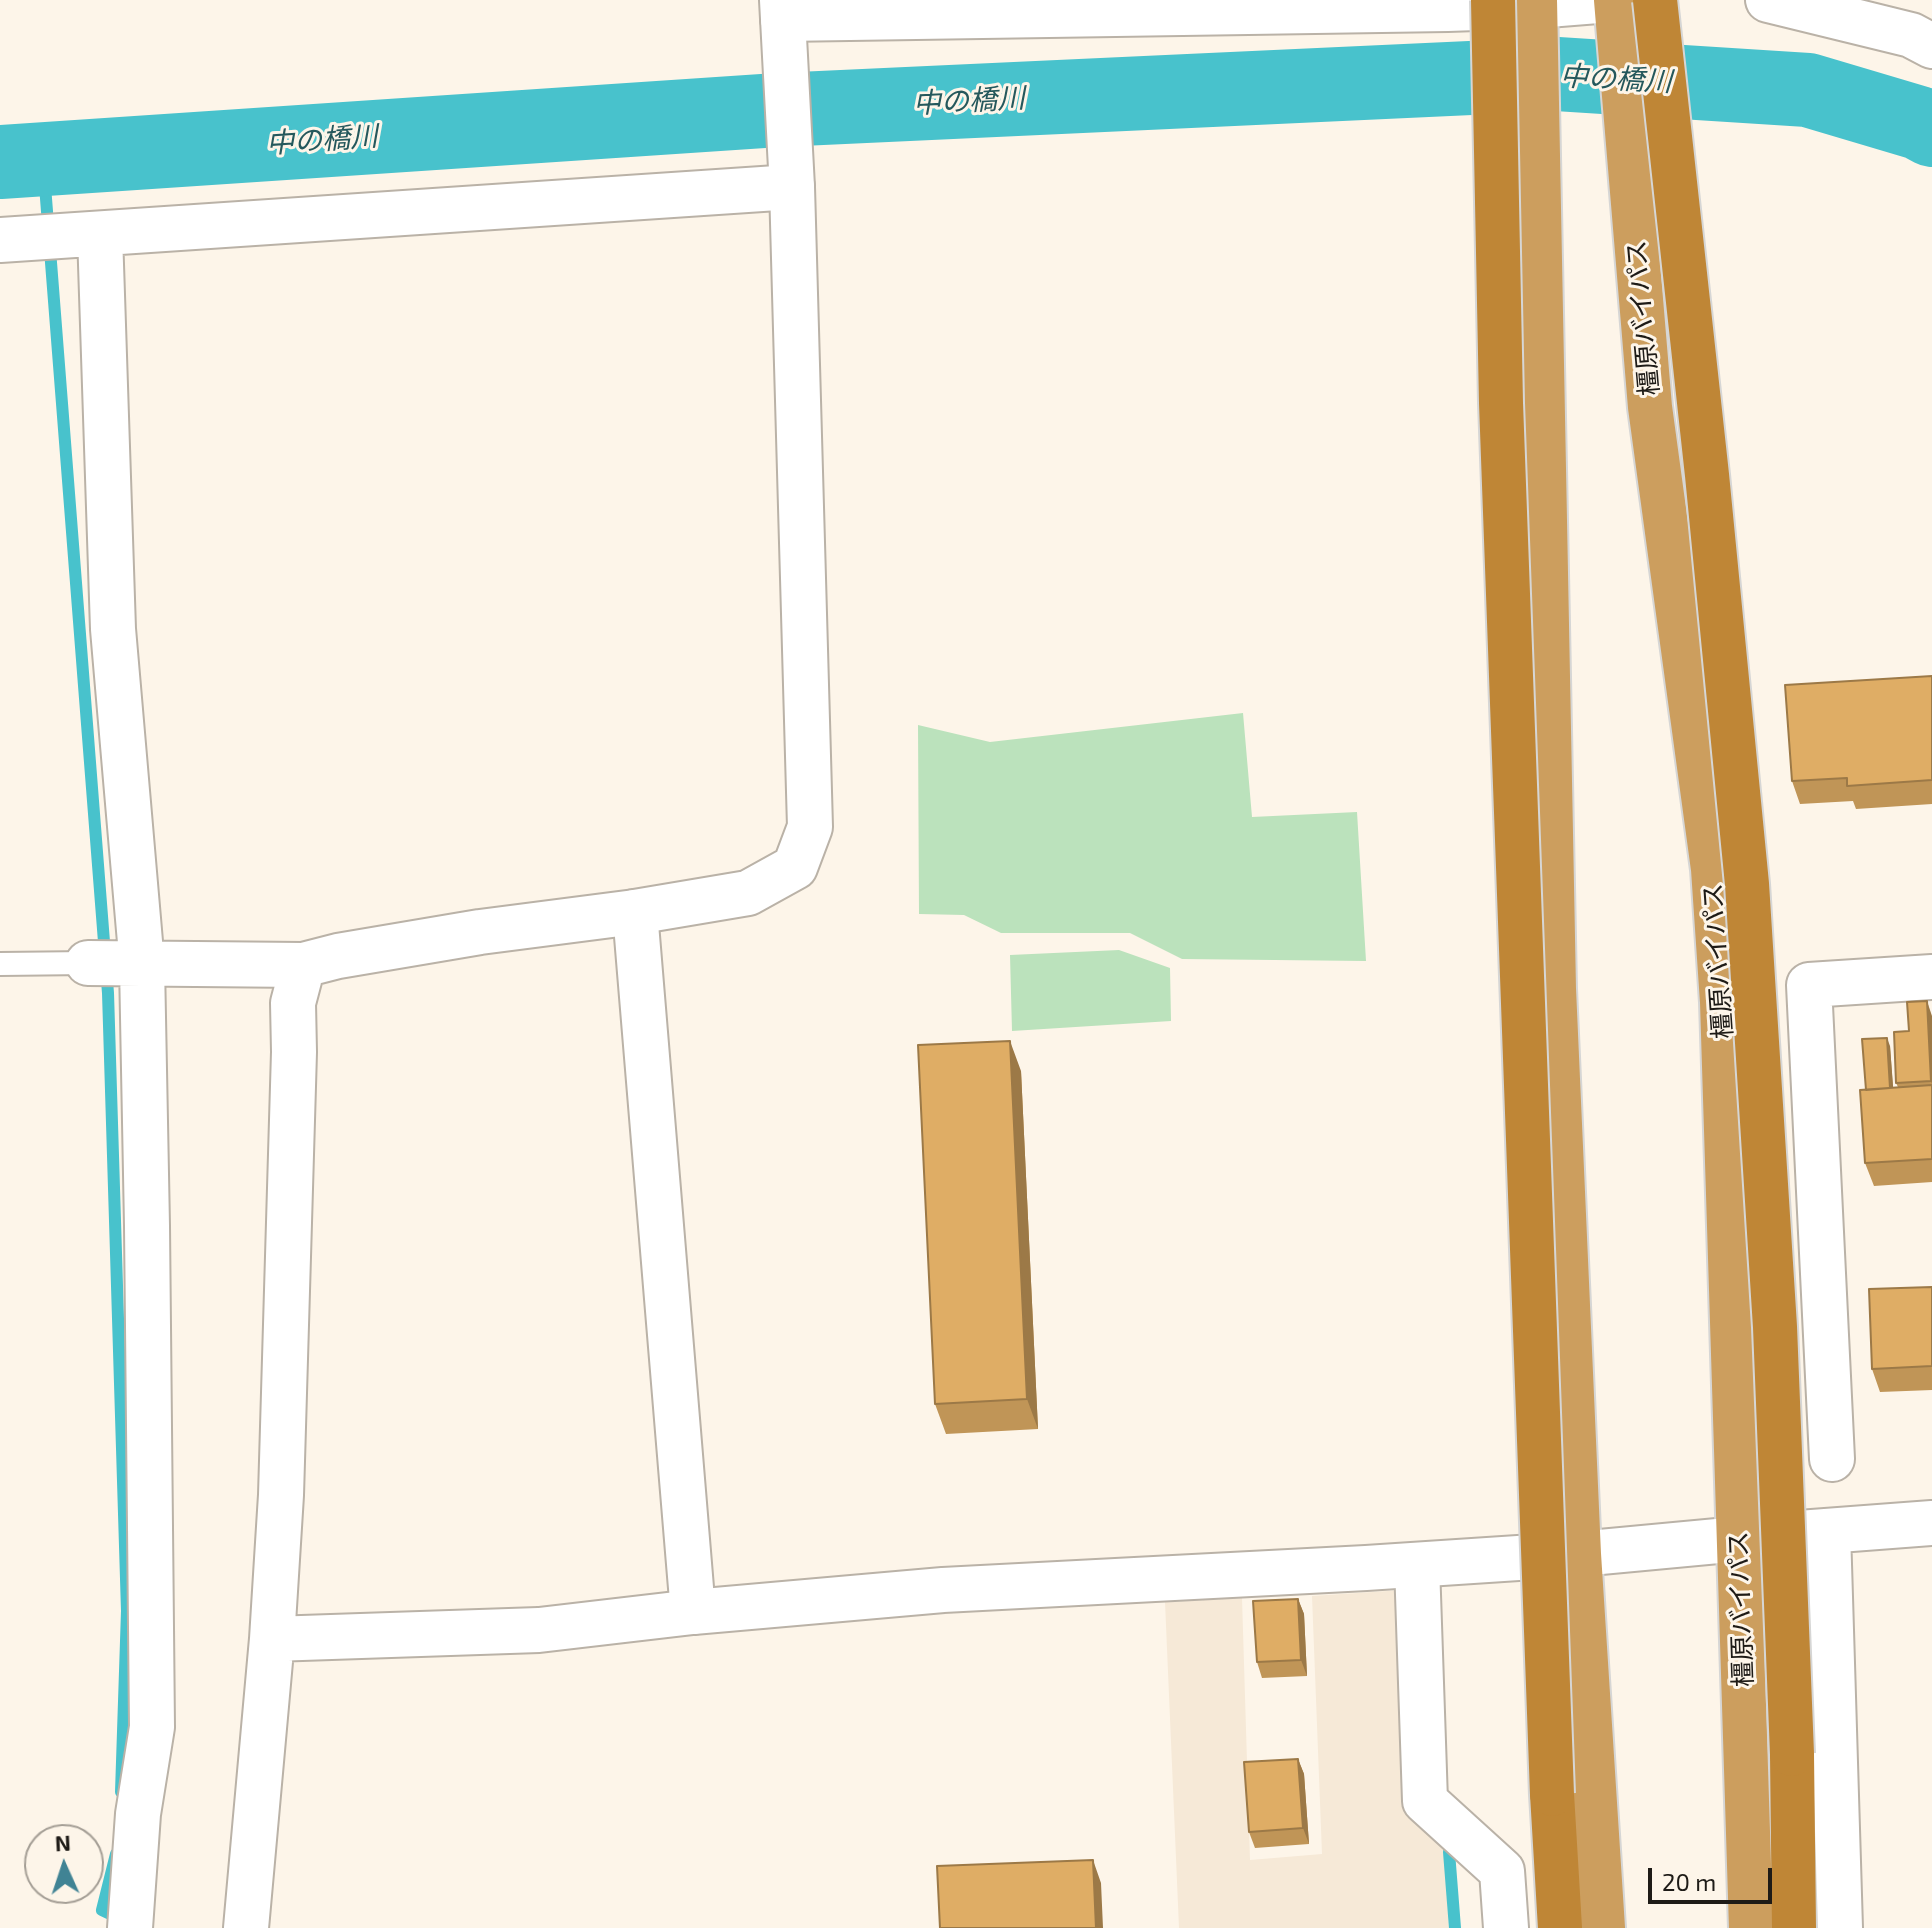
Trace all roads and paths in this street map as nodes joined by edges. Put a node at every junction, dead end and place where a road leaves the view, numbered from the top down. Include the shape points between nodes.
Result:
1 (1493, 0) edge
2 (1655, 0) edge
3 (1768, 0) edge
4 (1615, 8) edge
5 (1535, 12) edge
6 (783, 26) edge
7 (1932, 46) edge
8 (792, 187) junction
9 (89, 235) junction
10 (17, 239) edge
11 (635, 912) junction
12 (0, 964) edge
13 (118, 964) junction
14 (303, 965) junction
15 (1932, 977) edge
16 (1832, 1459) dead end
17 (1932, 1523) edge
18 (1828, 1531) junction
19 (1739, 1539) junction
20 (1579, 1554) junction
21 (1417, 1565) junction
22 (693, 1612) junction
23 (272, 1639) junction
24 (130, 1928) edge
25 (246, 1928) edge
26 (1506, 1928) edge
27 (1560, 1928) edge
28 (1603, 1928) edge
29 (1751, 1928) edge
30 (1794, 1928) edge
31 (1840, 1928) edge

1 - 27 highway, bridge via 1501,403
2 - 30 highway, bridge via 1747,884 1775,1327
3 - 7 street via 1911,35
4 - 5 street
4 - 19 highway, 橿原バイパス via 1650,407 1714,883
5 - 6 street
5 - 20 highway via 1554,989
6 - 8 street
8 - 9 street
8 - 11 street via 810,827 795,867 748,893
9 - 10 street
9 - 13 street via 113,629
11 - 14 street via 480,932
11 - 22 street
12 - 13 lane
13 - 14 street
13 - 24 street via 152,1727 138,1814
14 - 23 street via 293,1003 281,1495
15 - 16 street via 1809,985
17 - 18 street
18 - 19 street
18 - 31 street
19 - 20 street
19 - 29 highway, 橿原バイパス
20 - 21 street
20 - 28 highway
21 - 22 street via 943,1590
21 - 26 street via 1425,1801 1502,1871
22 - 23 street via 539,1630
23 - 25 street

